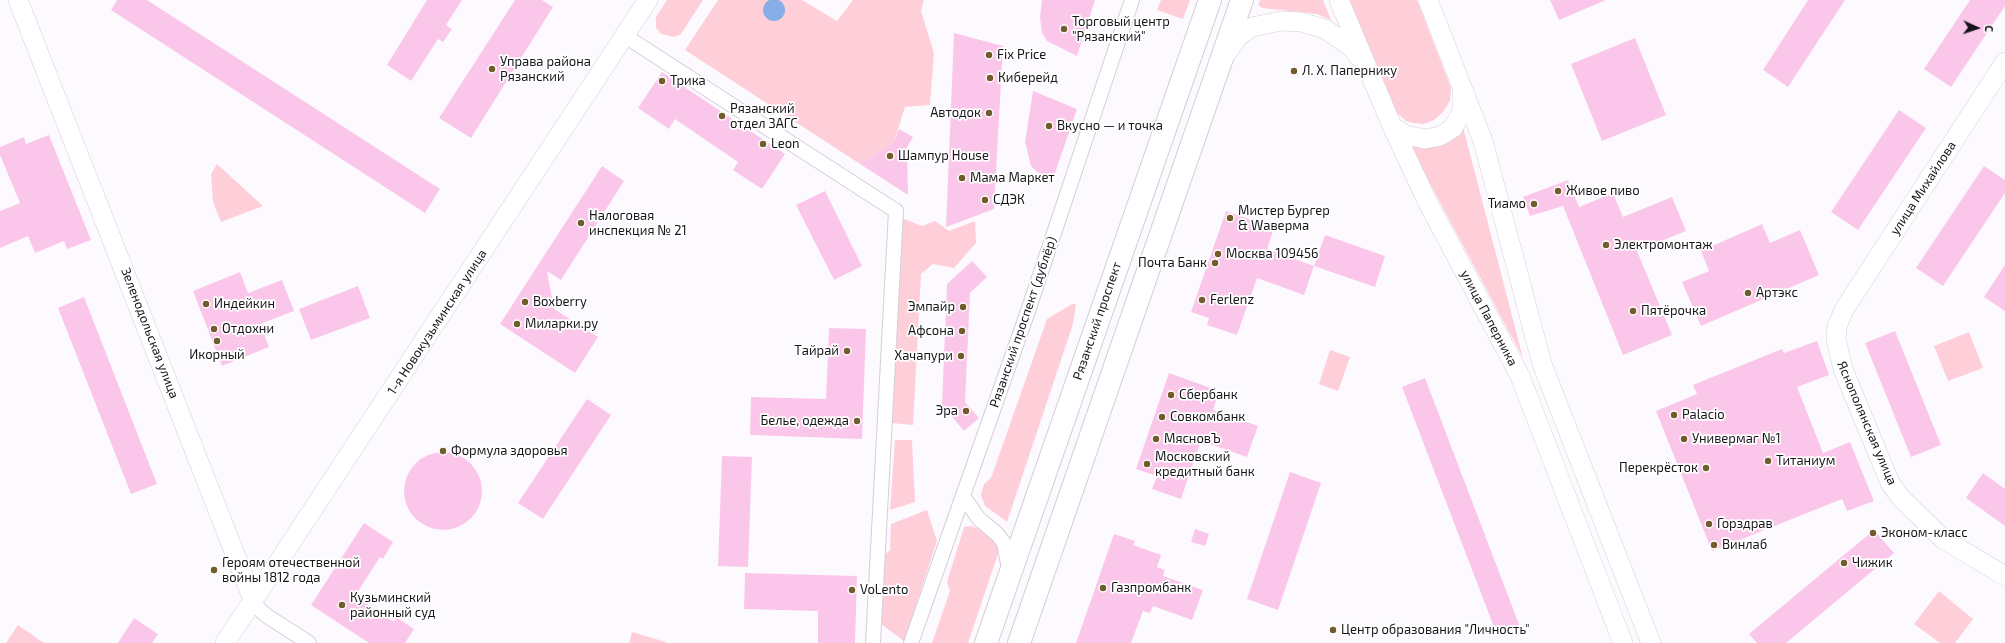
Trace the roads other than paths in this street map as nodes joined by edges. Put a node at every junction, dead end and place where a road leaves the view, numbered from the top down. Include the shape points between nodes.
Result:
1 (18, 0) edge
2 (648, 0) edge
3 (1132, 0) edge
4 (1210, 0) edge
5 (1242, 0) edge
6 (1339, 0) edge
7 (1428, 0) edge
8 (625, 36) junction
9 (2005, 62) edge
10 (1220, 64) junction
11 (1368, 68) junction
12 (1462, 90) junction
13 (1392, 126) junction
14 (1842, 314) joint
15 (963, 496) junction
16 (1009, 575) junction
17 (2005, 576) edge
18 (253, 600) junction
19 (225, 643) edge
20 (309, 643) edge
21 (874, 643) edge
22 (911, 643) edge
23 (986, 643) edge
24 (1019, 643) edge
25 (1623, 643) edge
26 (1651, 643) edge

1 - 18 street, Зеленодольская улица
2 - 8 street, 1-я Новокузьминская улица
3 - 15 street, Рязанский проспект (дублёр)
4 - 16 main road, Рязанский проспект
5 - 10 main road
6 - 11 street, улица Паперника
7 - 12 street
8 - 18 street, 1-я Новокузьминская улица
8 - 21 street via 896,212
9 - 14 street, улица Михайлова
10 - 11 street via 1239,36 1252,27 1281,21 1301,22 1325,29 1351,47
10 - 24 main road
11 - 13 street, улица Паперника
12 - 13 street via 1462,110 1453,128 1440,136 1425,139 1405,135
12 - 26 street via 1483,141 1542,364
13 - 25 street, улица Паперника via 1428,203 1520,376
14 - 17 street, Яснополянская улица via 1837,326 1838,353 1890,483 1943,538
15 - 16 street via 979,519 1004,543 1008,555
15 - 22 street, Рязанский проспект (дублёр)
16 - 23 main road, Рязанский проспект
18 - 19 street, 1-я Новокузьминская улица
18 - 20 street, Зеленодольская улица via 267,616

